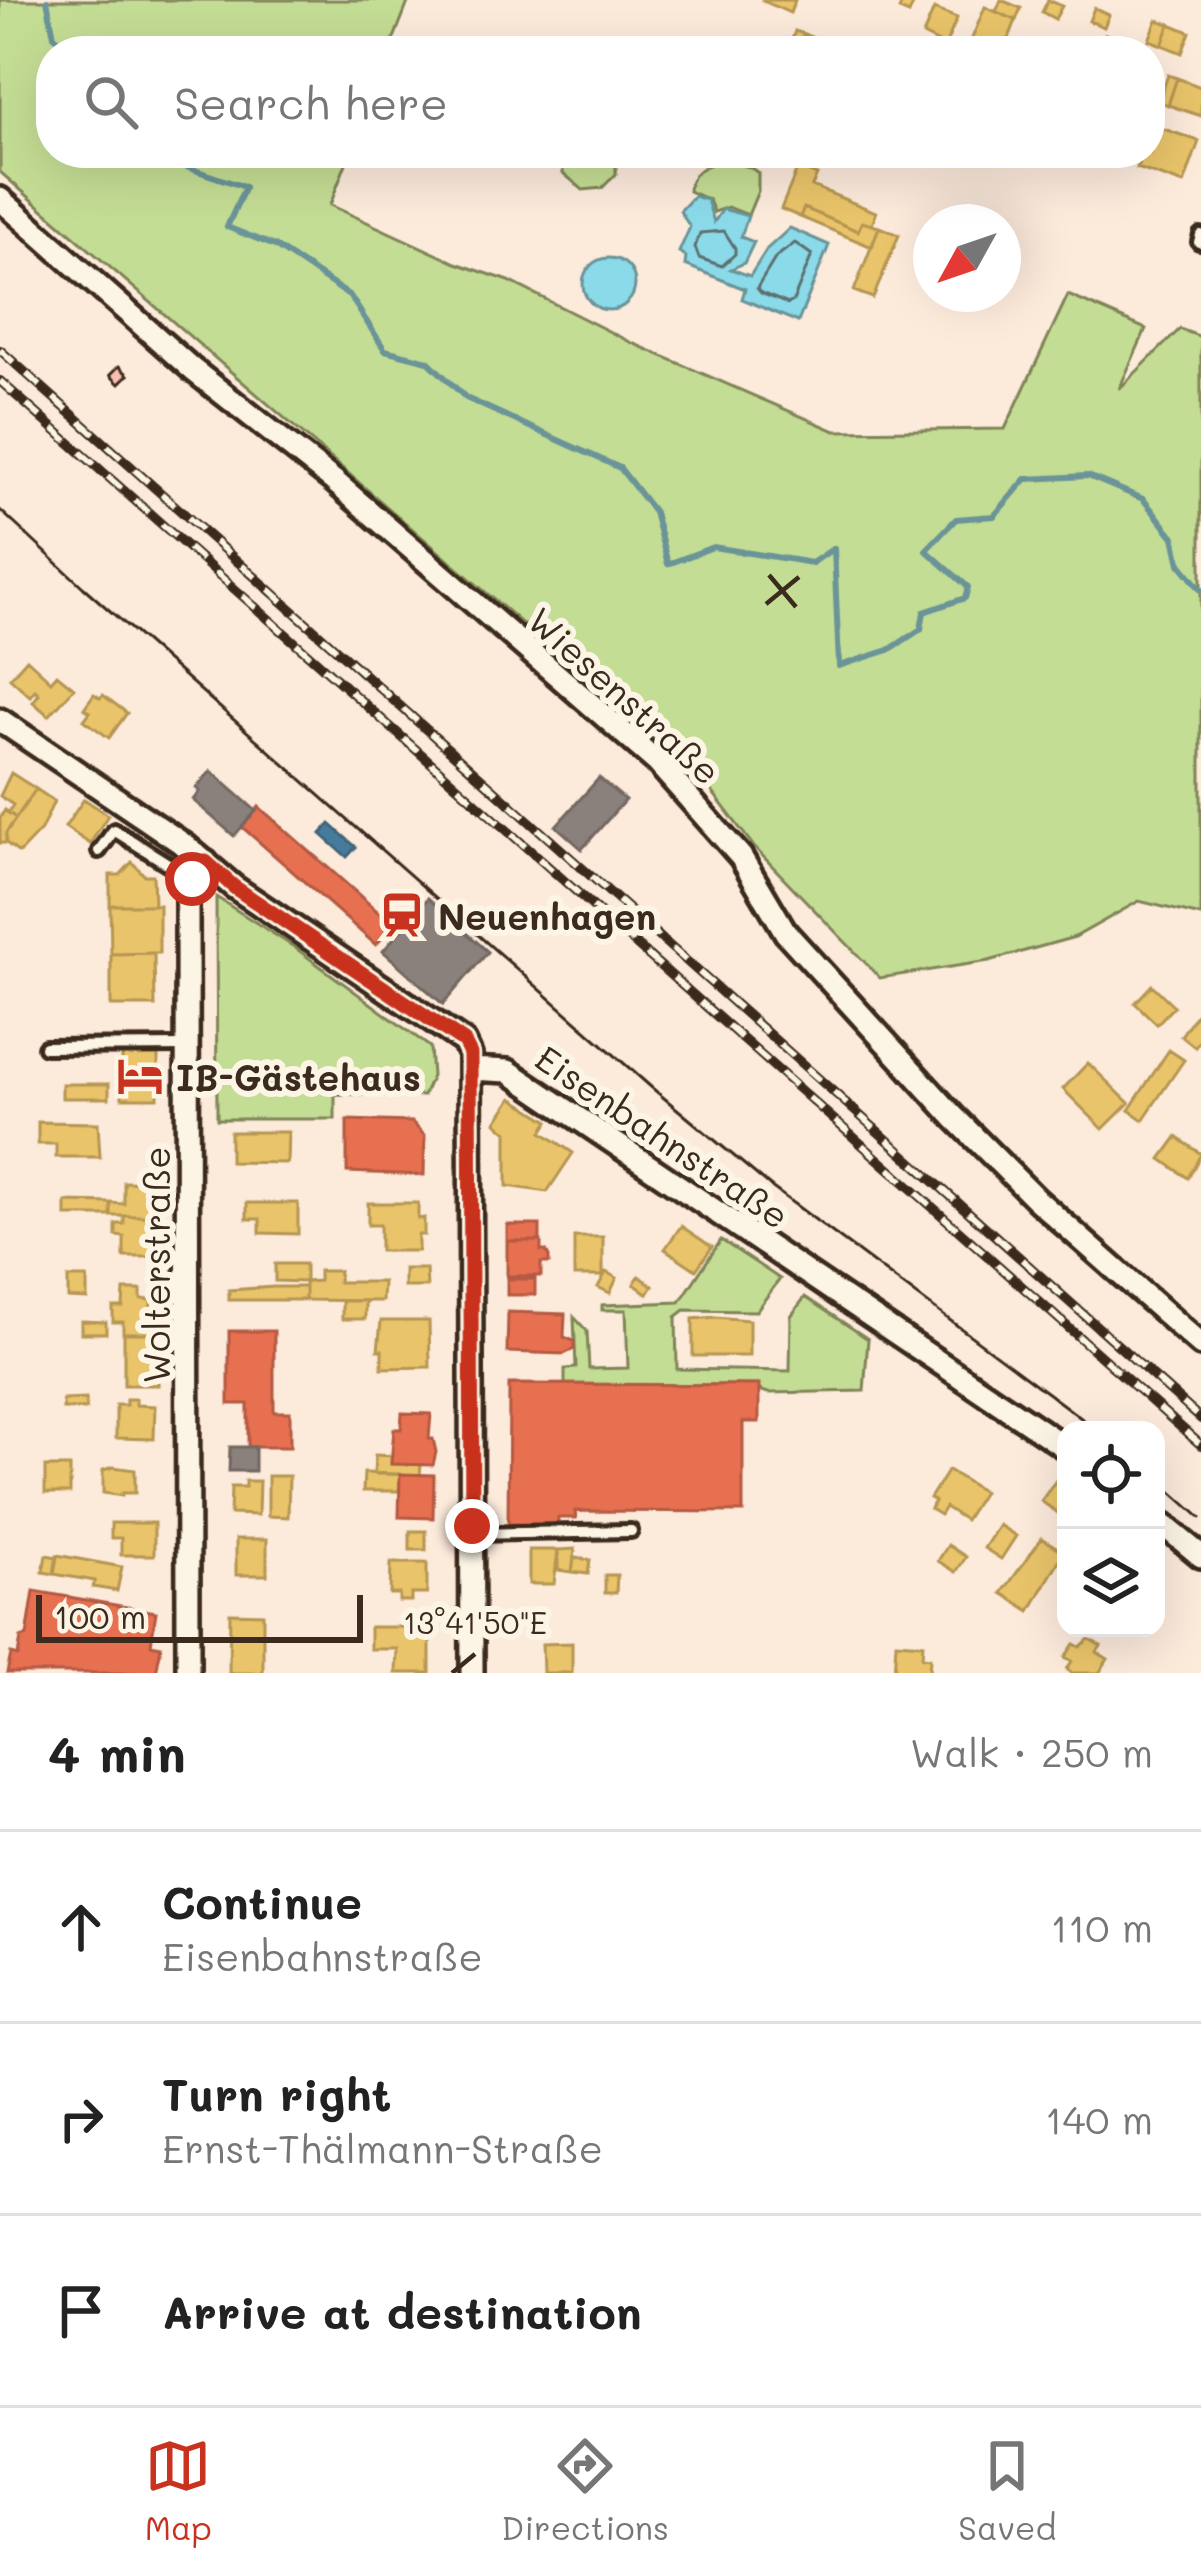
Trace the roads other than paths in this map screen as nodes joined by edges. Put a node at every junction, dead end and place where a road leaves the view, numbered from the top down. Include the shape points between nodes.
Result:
1 (0, 199) edge
2 (0, 720) edge
3 (130, 807) junction
4 (114, 830) junction
5 (100, 851) dead end
6 (199, 870) junction
7 (45, 1046) dead end
8 (187, 1046) junction
9 (470, 1069) junction
10 (1201, 1345) edge
11 (1057, 1442) edge
12 (1165, 1526) edge
13 (631, 1531) dead end
14 (472, 1534) junction
15 (1201, 1556) edge
16 (188, 1673) edge
17 (472, 1673) edge

1 - 10 street, Wiesenstraße via 657,762 740,857 786,933 954,1118
2 - 3 street
3 - 4 lane
3 - 6 street
4 - 5 lane
4 - 6 lane
6 - 8 street, Wolterstraße via 187,896
6 - 9 street via 464,1042
7 - 8 lane
8 - 16 street, Wolterstraße
9 - 11 street, Eisenbahnstraße via 508,1071 889,1336
9 - 14 street
12 - 15 street
13 - 14 lane
14 - 17 street

